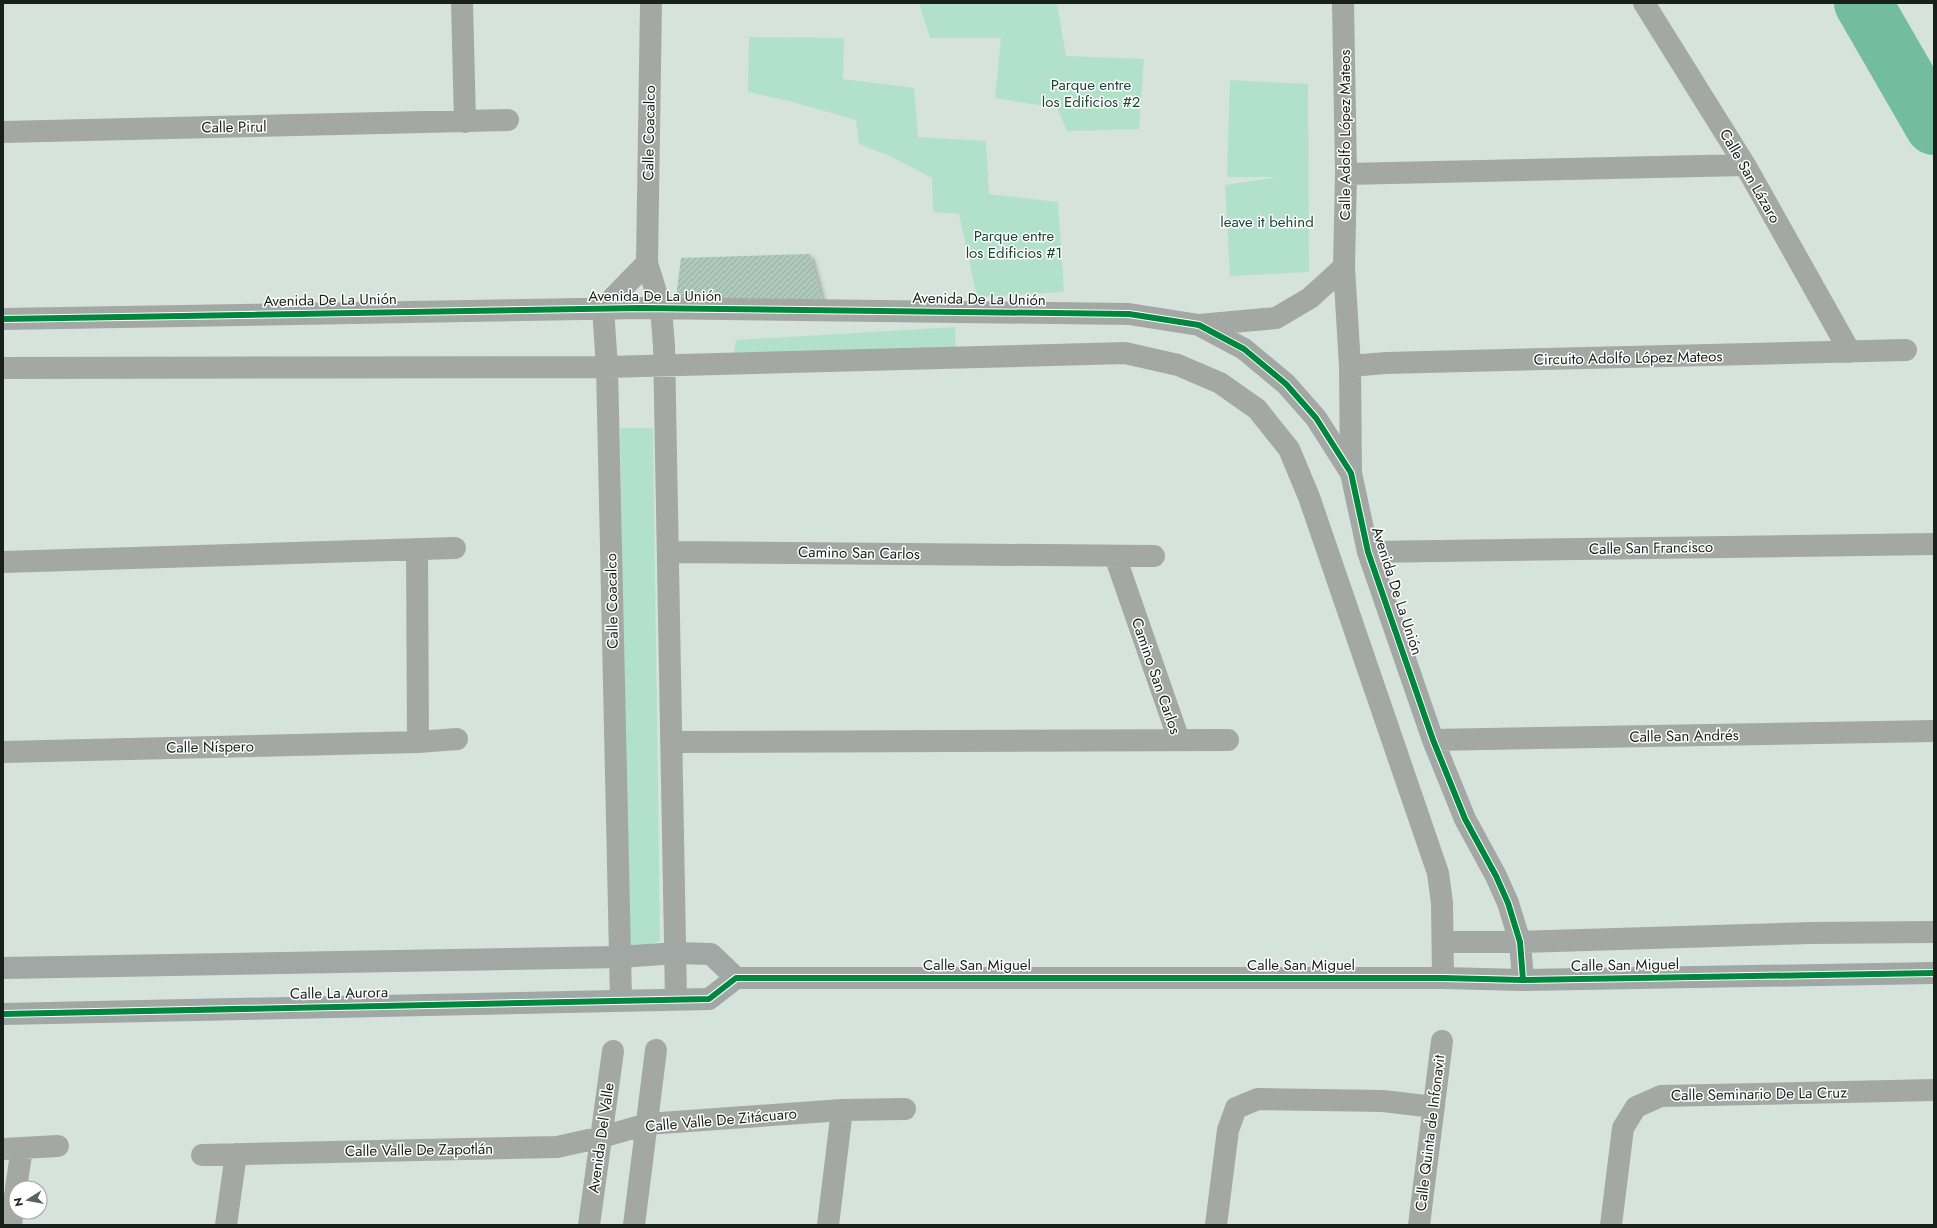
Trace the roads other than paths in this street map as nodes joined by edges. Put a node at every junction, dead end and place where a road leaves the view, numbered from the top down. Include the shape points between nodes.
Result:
1 (462, 3) edge
2 (651, 3) edge
3 (1343, 3) edge
4 (1644, 3) edge
5 (508, 120) dead end
6 (465, 122) junction
7 (3, 132) edge
8 (1745, 165) junction
9 (1346, 174) junction
10 (647, 263) junction
11 (1344, 267) junction
12 (603, 308) junction
13 (661, 308) junction
14 (3, 319) edge
15 (1199, 325) junction
16 (1906, 350) dead end
17 (1850, 352) junction
18 (664, 365) junction
19 (1350, 366) junction
20 (607, 367) junction
21 (3, 368) edge
22 (1352, 473) junction
23 (1934, 544) edge
24 (455, 548) dead end
25 (417, 550) junction
26 (668, 552) junction
27 (1368, 552) junction
28 (1116, 556) junction
29 (1154, 556) dead end
30 (3, 562) edge
31 (1934, 731) edge
32 (457, 739) dead end
33 (1179, 740) junction
34 (1228, 740) dead end
35 (1433, 740) junction
36 (418, 742) junction
37 (671, 742) junction
38 (3, 752) edge
39 (1934, 932) edge
40 (1443, 942) junction
41 (1520, 942) junction
42 (676, 954) junction
43 (620, 957) junction
44 (3, 968) edge
45 (1934, 973) edge
46 (736, 978) junction
47 (1443, 978) junction
48 (1522, 980) junction
49 (676, 999) junction
50 (622, 1000) junction
51 (3, 1014) edge
52 (1442, 1041) dead end
53 (656, 1050) dead end
54 (613, 1051) dead end
55 (1934, 1090) edge
56 (1434, 1106) junction
57 (905, 1109) dead end
58 (842, 1110) junction
59 (647, 1124) junction
60 (602, 1137) junction
61 (58, 1146) dead end
62 (12, 1149) edge
63 (236, 1154) junction
64 (202, 1155) dead end
65 (15, 1180) edge
66 (226, 1225) edge
67 (589, 1225) edge
68 (634, 1225) edge
69 (828, 1225) edge
70 (1216, 1225) edge
71 (1419, 1225) edge
72 (1611, 1225) edge

1 - 6 street
2 - 10 street, Calle Coacalco
3 - 9 street, Calle Adolfo López Mateos
4 - 8 street, Calle San Lázaro
5 - 6 street, Calle Pirul
6 - 7 street, Calle Pirul
8 - 9 street
8 - 17 street, Calle San Lázaro
9 - 11 street, Calle Adolfo López Mateos
10 - 12 street
10 - 13 street, Calle Coacalco
11 - 15 street via 1310,298 1276,318
11 - 19 street, Calle Adolfo López Mateos
12 - 13 street, Avenida De La Unión
12 - 14 street, Avenida De La Unión
12 - 20 street, Calle Coacalco
13 - 15 street, Avenida De La Unión via 1129,314
13 - 18 street, Calle Coacalco
15 - 22 street, Avenida De La Unión via 1244,349 1286,384 1316,418
16 - 17 street, Circuito Adolfo López Mateos
17 - 19 street, Circuito Adolfo López Mateos
18 - 20 street
18 - 26 street, Calle Coacalco
18 - 40 street via 1125,353 1185,368 1220,383 1257,409 1289,449 1309,497 1438,872
19 - 22 street, Calle Adolfo López Mateos
20 - 21 street
20 - 43 street, Calle Coacalco
22 - 27 street, Avenida De La Unión
23 - 27 street, Calle San Francisco
24 - 25 street
25 - 30 street
25 - 36 street
26 - 28 street, Camino San Carlos
26 - 37 street, Calle Coacalco
27 - 35 street, Avenida De La Unión
28 - 29 street
28 - 33 street, Camino San Carlos
31 - 35 street, Calle San Andrés
32 - 36 street, Calle Níspero
33 - 34 street
33 - 37 street, Camino San Carlos
35 - 41 street, Avenida De La Unión via 1465,819 1508,903
36 - 38 street, Calle Níspero
37 - 42 street, Calle Coacalco
39 - 41 street
40 - 41 street
40 - 47 street
41 - 48 street, Avenida De La Unión
42 - 43 street, Calle La Aurora
42 - 46 street via 711,954
42 - 49 street, Calle Coacalco
43 - 44 street, Calle La Aurora
43 - 50 street, Calle Coacalco
45 - 48 street, Calle San Miguel
46 - 47 street, Calle San Miguel
46 - 49 street via 709,999
47 - 48 street, Calle San Miguel
49 - 50 street, Calle La Aurora
50 - 51 street, Calle La Aurora
52 - 56 street, Calle Quinta de Infonavit
53 - 59 street
54 - 60 street, Avenida Del Valle
55 - 72 street, Calle Seminario De La Cruz via 1661,1096 1636,1107 1623,1128
56 - 70 street via 1383,1101 1258,1099 1236,1108 1228,1130
56 - 71 street, Calle Quinta de Infonavit
57 - 58 street, Calle Valle De Zitácuaro
58 - 59 street, Calle Valle De Zitácuaro
58 - 69 street
59 - 60 street, Calle Valle De Zitácuaro
59 - 68 street
60 - 63 street, Calle Valle De Zapotlán via 557,1147
60 - 67 street, Avenida Del Valle
61 - 62 street
62 - 65 street
63 - 64 street, Calle Valle De Zapotlán
63 - 66 street

